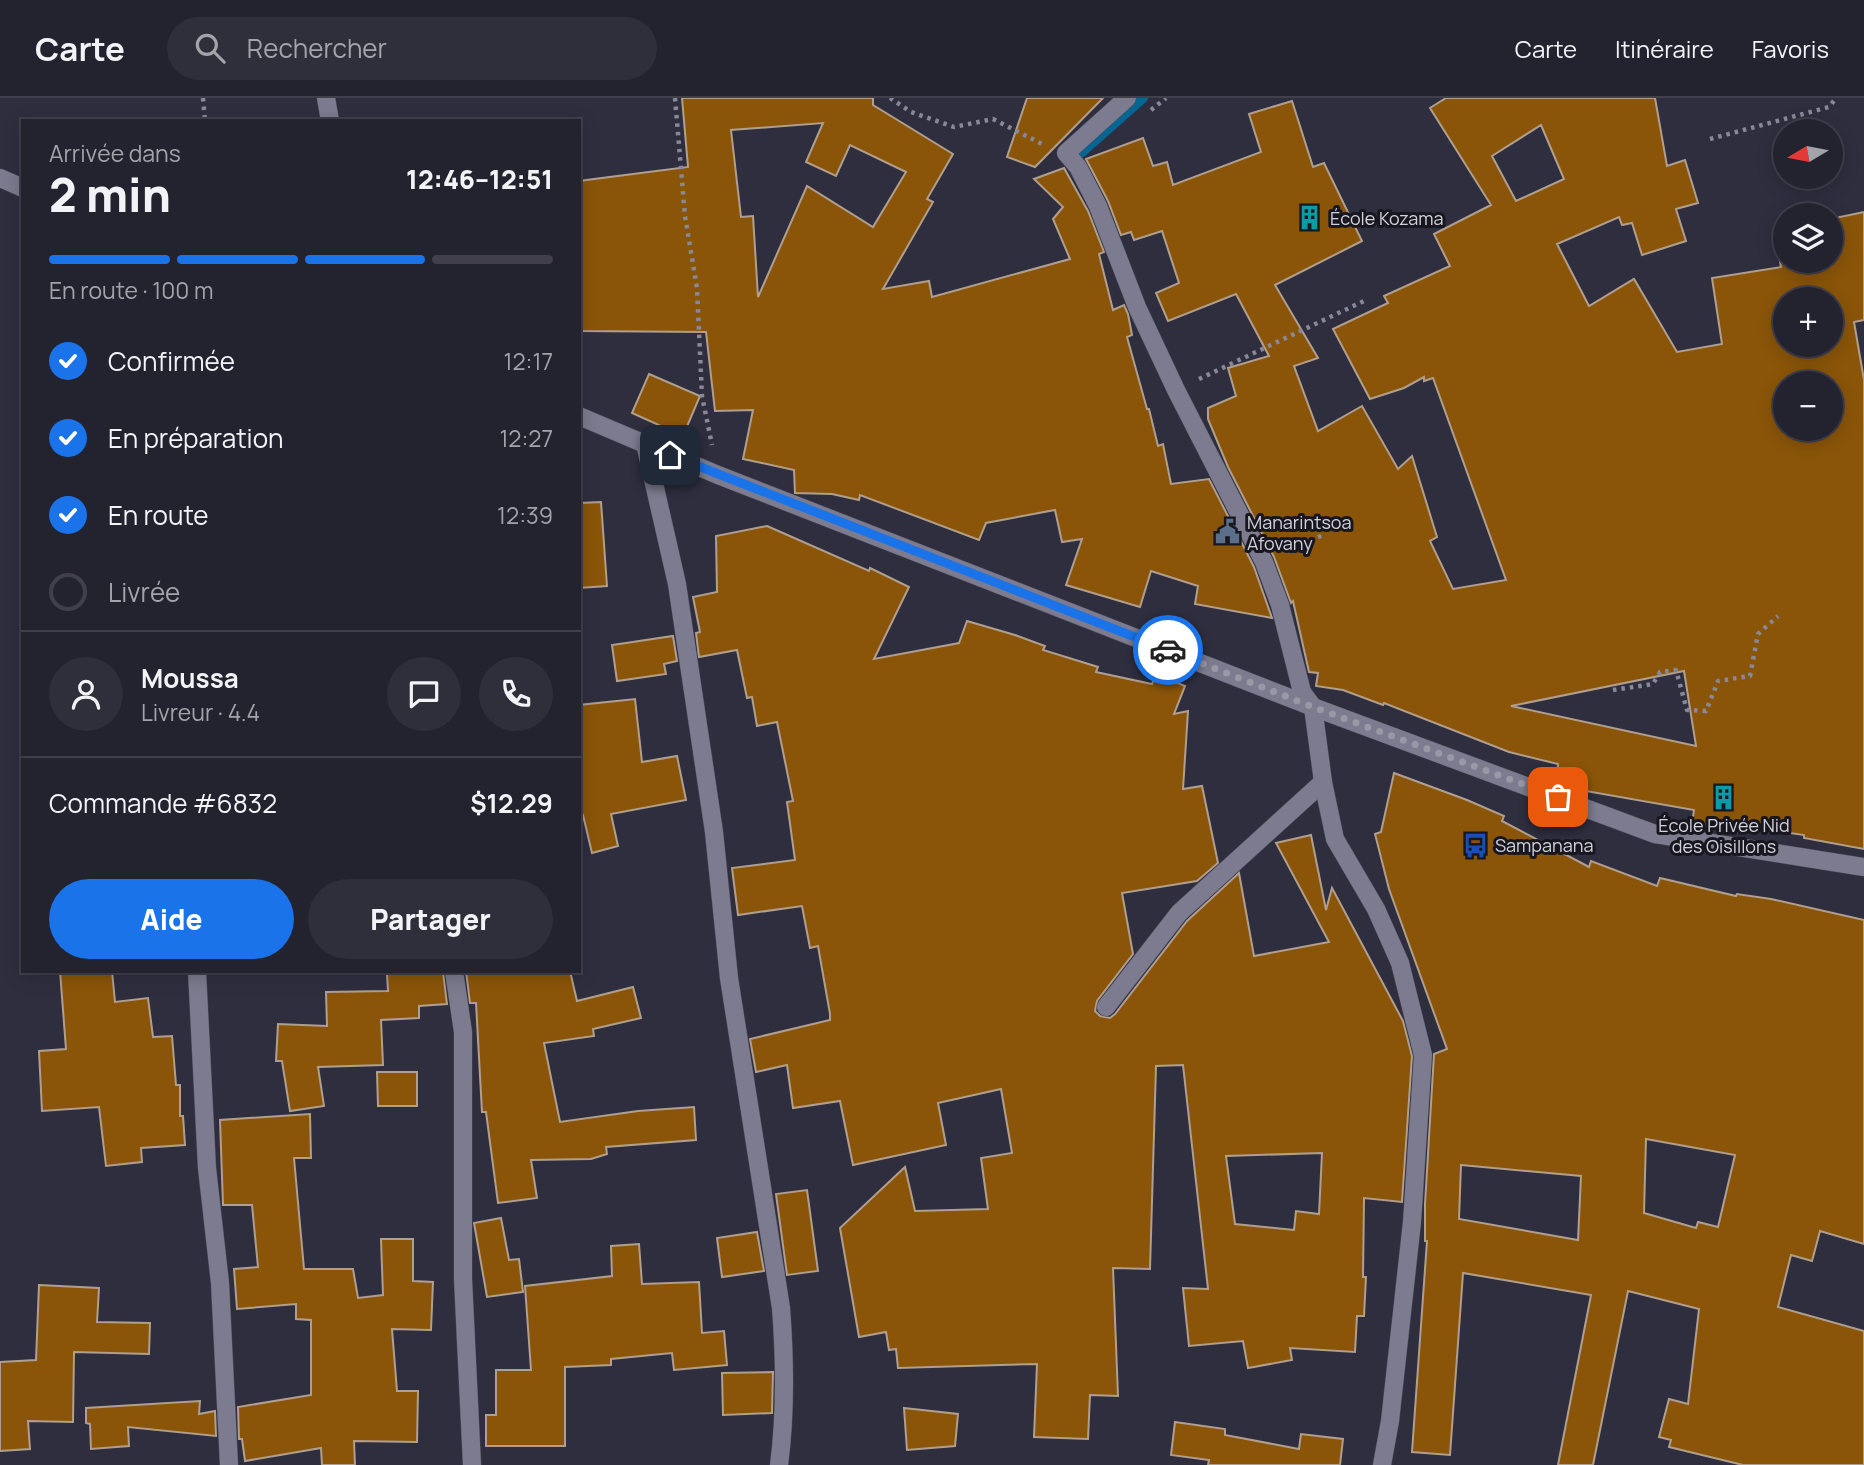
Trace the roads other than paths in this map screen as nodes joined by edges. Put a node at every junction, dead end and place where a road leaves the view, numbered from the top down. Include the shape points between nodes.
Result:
1 (326, 98) edge
2 (1127, 98) edge
3 (330, 119) edge
4 (0, 178) edge
5 (21, 187) edge
6 (581, 417) edge
7 (645, 444) junction
8 (1313, 707) junction
9 (1323, 782) junction
10 (1864, 867) edge
11 (197, 973) edge
12 (454, 973) edge
13 (1106, 1007) dead end
14 (229, 1465) edge
15 (472, 1465) edge
16 (779, 1465) edge
17 (1382, 1465) edge

1 - 3 street
2 - 8 street via 1066,153 1078,166 1098,206 1137,307 1264,562 1302,692
4 - 5 street
6 - 7 street
7 - 8 street
7 - 16 street via 677,584 714,832 729,978 781,1307 785,1355
8 - 9 street
8 - 10 street via 1655,834
9 - 13 street via 1179,913
9 - 17 street via 1335,839 1376,909 1400,963 1423,1055 1412,1222
11 - 14 street via 206,1168 220,1283
12 - 15 street via 463,1032 463,1279

